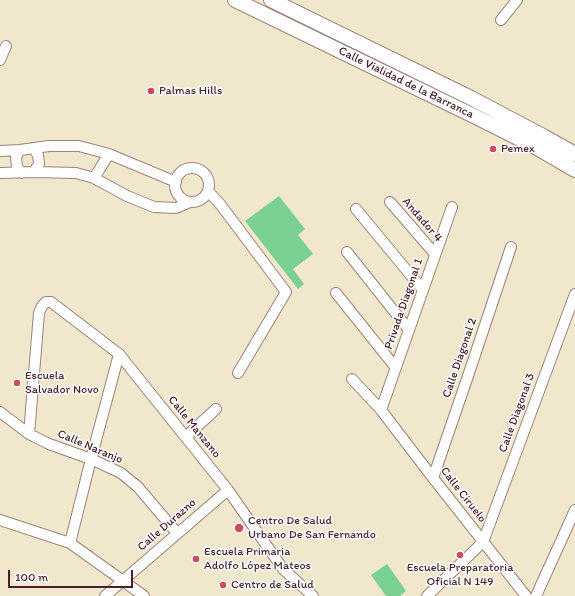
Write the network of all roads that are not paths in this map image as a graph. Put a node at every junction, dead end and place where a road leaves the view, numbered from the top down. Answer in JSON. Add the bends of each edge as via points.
{"nodes":[{"id":1,"x":235,"y":0,"type":"edge"},
{"id":2,"x":271,"y":0,"type":"edge"},
{"id":3,"x":517,"y":0,"type":"edge"},
{"id":4,"x":502,"y":20,"type":"dead end"},
{"id":5,"x":6,"y":46,"type":"dead end"},
{"id":6,"x":0,"y":60,"type":"edge"},
{"id":7,"x":34,"y":148,"type":"junction"},
{"id":8,"x":20,"y":150,"type":"junction"},
{"id":9,"x":0,"y":151,"type":"edge"},
{"id":10,"x":109,"y":154,"type":"junction"},
{"id":11,"x":575,"y":154,"type":"edge"},
{"id":12,"x":575,"y":170,"type":"edge"},
{"id":13,"x":34,"y":172,"type":"junction"},
{"id":14,"x":0,"y":173,"type":"edge"},
{"id":15,"x":22,"y":173,"type":"junction"},
{"id":16,"x":94,"y":178,"type":"junction"},
{"id":17,"x":176,"y":182,"type":"junction"},
{"id":18,"x":208,"y":191,"type":"junction"},
{"id":19,"x":190,"y":202,"type":"junction"},
{"id":20,"x":390,"y":202,"type":"dead end"},
{"id":21,"x":452,"y":207,"type":"dead end"},
{"id":22,"x":356,"y":209,"type":"dead end"},
{"id":23,"x":511,"y":247,"type":"dead end"},
{"id":24,"x":347,"y":252,"type":"dead end"},
{"id":25,"x":435,"y":254,"type":"junction"},
{"id":26,"x":423,"y":290,"type":"junction"},
{"id":27,"x":336,"y":293,"type":"dead end"},
{"id":28,"x":575,"y":294,"type":"edge"},
{"id":29,"x":409,"y":330,"type":"junction"},
{"id":30,"x":118,"y":354,"type":"junction"},
{"id":31,"x":396,"y":368,"type":"junction"},
{"id":32,"x":238,"y":373,"type":"dead end"},
{"id":33,"x":352,"y":379,"type":"dead end"},
{"id":34,"x":216,"y":408,"type":"dead end"},
{"id":35,"x":381,"y":410,"type":"junction"},
{"id":36,"x":0,"y":412,"type":"edge"},
{"id":37,"x":29,"y":434,"type":"junction"},
{"id":38,"x":186,"y":438,"type":"junction"},
{"id":39,"x":91,"y":458,"type":"junction"},
{"id":40,"x":433,"y":478,"type":"junction"},
{"id":41,"x":228,"y":490,"type":"junction"},
{"id":42,"x":575,"y":510,"type":"edge"},
{"id":43,"x":0,"y":520,"type":"edge"},
{"id":44,"x":177,"y":533,"type":"junction"},
{"id":45,"x":483,"y":542,"type":"junction"},
{"id":46,"x":70,"y":543,"type":"junction"},
{"id":47,"x":123,"y":581,"type":"junction"},
{"id":48,"x":523,"y":595,"type":"edge"},
{"id":49,"x":105,"y":596,"type":"edge"},
{"id":50,"x":144,"y":596,"type":"edge"},
{"id":51,"x":312,"y":596,"type":"edge"},
{"id":52,"x":427,"y":596,"type":"edge"},
{"id":53,"x":536,"y":596,"type":"edge"}],
"edges":[{"from":1,"to":12,"type":"main road","name":"Calle Vialidad de la Barranca","via":[[476,117]]},
{"from":2,"to":11,"type":"main road","name":"Calle Vialidad de la Barranca","via":[[471,98]]},
{"from":3,"to":4,"type":"street"},
{"from":5,"to":6,"type":"street"},
{"from":7,"to":8,"type":"street"},
{"from":7,"to":10,"type":"street","via":[[79,146]]},
{"from":7,"to":13,"type":"street","via":[[39,164]]},
{"from":8,"to":9,"type":"street"},
{"from":8,"to":15,"type":"street","via":[[16,157],[17,167]]},
{"from":10,"to":16,"type":"street"},
{"from":10,"to":17,"type":"street"},
{"from":13,"to":15,"type":"street"},
{"from":13,"to":16,"type":"street","via":[[76,173]]},
{"from":14,"to":15,"type":"street"},
{"from":16,"to":19,"type":"street","via":[[154,207],[176,208]]},
{"from":17,"to":18,"type":"street","via":[[181,172],[197,168],[209,180]]},
{"from":17,"to":19,"type":"street","via":[[180,197]]},
{"from":18,"to":19,"type":"street","via":[[201,199]]},
{"from":18,"to":32,"type":"street","via":[[286,292]]},
{"from":20,"to":25,"type":"street","name":"Andador 4"},
{"from":21,"to":25,"type":"street","name":"Privada Diagonal 1"},
{"from":22,"to":26,"type":"street"},
{"from":23,"to":40,"type":"street","name":"Calle Diagonal 2"},
{"from":24,"to":29,"type":"street"},
{"from":25,"to":26,"type":"street","name":"Privada Diagonal 1"},
{"from":26,"to":29,"type":"street","name":"Privada Diagonal 1"},
{"from":27,"to":31,"type":"street"},
{"from":28,"to":45,"type":"street","name":"Calle Diagonal 3"},
{"from":29,"to":31,"type":"street","name":"Privada Diagonal 1"},
{"from":30,"to":37,"type":"street","name":"Calle Manzano","via":[[51,302],[46,302],[39,313]]},
{"from":30,"to":38,"type":"street","name":"Calle Manzano"},
{"from":30,"to":39,"type":"street"},
{"from":31,"to":35,"type":"street","name":"Privada Diagonal 1"},
{"from":33,"to":35,"type":"street","name":"Calle Ciruelo"},
{"from":34,"to":38,"type":"street"},
{"from":35,"to":40,"type":"street","name":"Calle Ciruelo"},
{"from":36,"to":37,"type":"street","name":"Calle Naranjo"},
{"from":37,"to":39,"type":"street","name":"Calle Naranjo","via":[[49,444]]},
{"from":38,"to":41,"type":"street","name":"Calle Manzano"},
{"from":39,"to":44,"type":"street","name":"Calle Naranjo","via":[[120,473],[138,487]]},
{"from":39,"to":46,"type":"street"},
{"from":40,"to":45,"type":"street","name":"Calle Ciruelo"},
{"from":41,"to":44,"type":"street","name":"Calle Durazno"},
{"from":41,"to":51,"type":"street","name":"Calle Manzano","via":[[283,569]]},
{"from":42,"to":53,"type":"street"},
{"from":43,"to":46,"type":"street"},
{"from":44,"to":47,"type":"street","name":"Calle Durazno"},
{"from":45,"to":48,"type":"street","name":"Calle Ciruelo"},
{"from":45,"to":52,"type":"street"},
{"from":46,"to":47,"type":"street"},
{"from":47,"to":49,"type":"street","name":"Calle Durazno"},
{"from":47,"to":50,"type":"street"}]}
